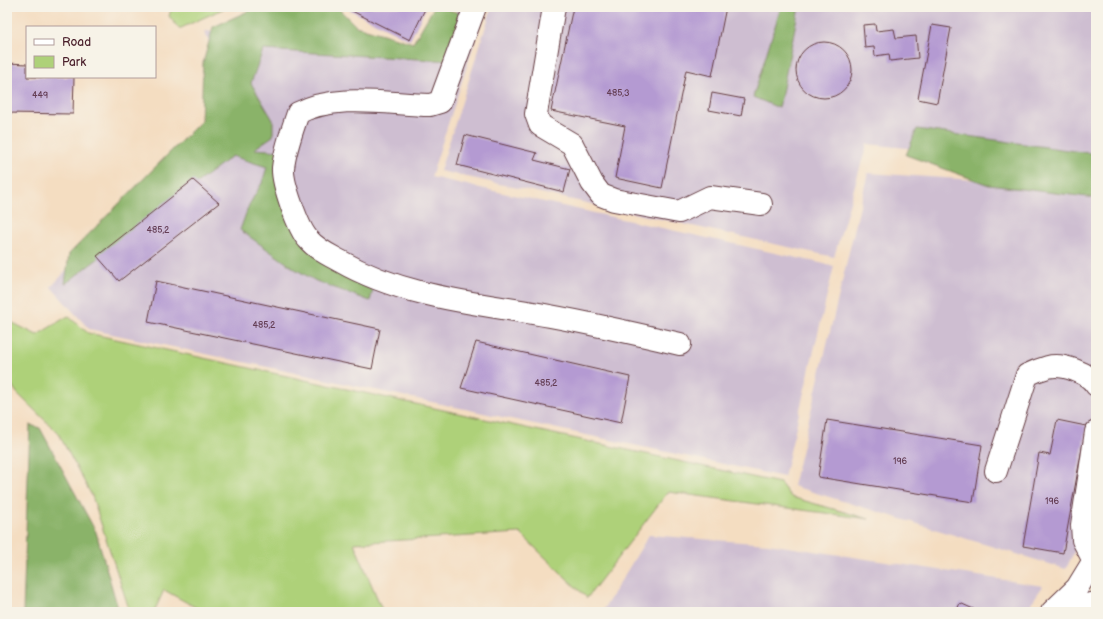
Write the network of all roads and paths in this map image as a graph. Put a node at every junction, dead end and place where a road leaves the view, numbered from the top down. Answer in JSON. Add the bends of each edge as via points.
{"nodes":[{"id":1,"x":475,"y":7,"type":"edge"},
{"id":2,"x":554,"y":7,"type":"edge"},
{"id":3,"x":761,"y":204,"type":"dead end"},
{"id":4,"x":680,"y":344,"type":"dead end"},
{"id":5,"x":1096,"y":386,"type":"edge"},
{"id":6,"x":1096,"y":432,"type":"edge"},
{"id":7,"x":996,"y":471,"type":"dead end"},
{"id":8,"x":1095,"y":559,"type":"edge"},
{"id":9,"x":1096,"y":603,"type":"edge"},
{"id":10,"x":1053,"y":612,"type":"edge"}],
"edges":[{"from":1,"to":4,"type":"street","via":[[440,102],[430,105],[345,101],[320,104],[298,113],[285,151],[283,170],[296,221],[308,239],[325,253],[374,279],[413,292],[551,316]]},
{"from":2,"to":3,"type":"street","via":[[536,114],[540,125],[572,144],[601,195],[614,200],[679,212],[710,197]]},
{"from":5,"to":7,"type":"street","via":[[1092,378],[1070,368],[1049,366],[1027,375]]},
{"from":6,"to":8,"type":"street","via":[[1082,524],[1083,540]]},
{"from":8,"to":10,"type":"street","via":[[1077,588]]},
{"from":9,"to":10,"type":"street"}]}
